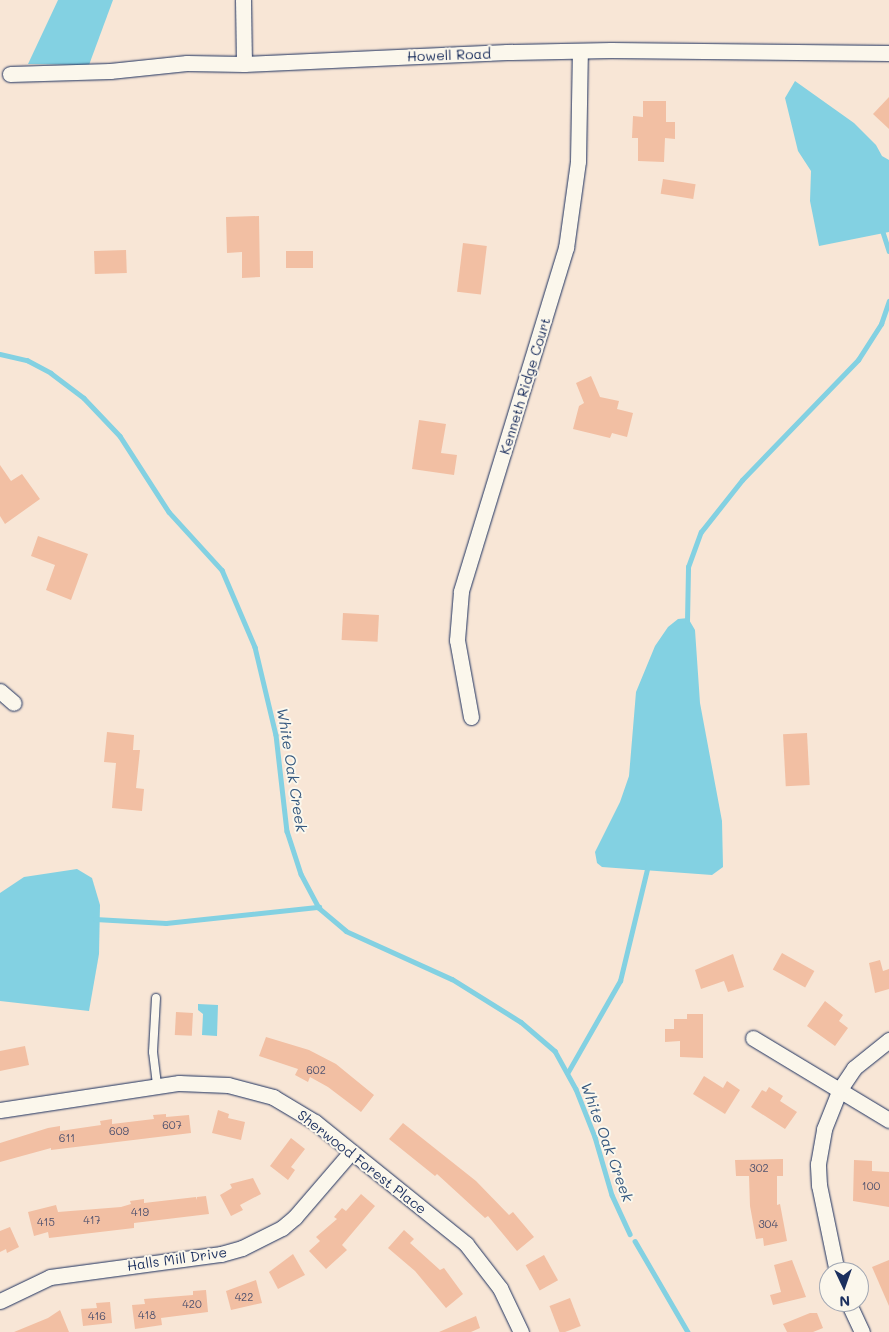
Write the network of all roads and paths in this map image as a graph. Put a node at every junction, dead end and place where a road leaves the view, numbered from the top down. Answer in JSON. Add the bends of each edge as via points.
{"nodes":[{"id":1,"x":243,"y":0,"type":"edge"},
{"id":2,"x":580,"y":51,"type":"junction"},
{"id":3,"x":889,"y":53,"type":"edge"},
{"id":4,"x":244,"y":64,"type":"junction"},
{"id":5,"x":10,"y":74,"type":"dead end"},
{"id":6,"x":0,"y":691,"type":"edge"},
{"id":7,"x":14,"y":703,"type":"dead end"},
{"id":8,"x":470,"y":717,"type":"dead end"},
{"id":9,"x":156,"y":998,"type":"dead end"},
{"id":10,"x":753,"y":1038,"type":"dead end"},
{"id":11,"x":889,"y":1040,"type":"edge"},
{"id":12,"x":156,"y":1085,"type":"junction"},
{"id":13,"x":840,"y":1089,"type":"junction"},
{"id":14,"x":0,"y":1110,"type":"edge"},
{"id":15,"x":889,"y":1120,"type":"edge"},
{"id":16,"x":351,"y":1152,"type":"junction"},
{"id":17,"x":835,"y":1262,"type":"edge"},
{"id":18,"x":0,"y":1301,"type":"edge"},
{"id":19,"x":853,"y":1312,"type":"edge"},
{"id":20,"x":522,"y":1332,"type":"edge"},
{"id":21,"x":862,"y":1332,"type":"edge"}],
"edges":[{"from":1,"to":4,"type":"street"},
{"from":2,"to":3,"type":"street","name":"Howell Road"},
{"from":2,"to":4,"type":"street","name":"Howell Road"},
{"from":2,"to":8,"type":"street","name":"Kenneth Ridge Court","via":[[578,162],[566,248],[462,591],[457,640]]},
{"from":4,"to":5,"type":"street","name":"Howell Road","via":[[187,63],[110,71]]},
{"from":6,"to":7,"type":"street"},
{"from":9,"to":12,"type":"lane","via":[[153,1052]]},
{"from":10,"to":13,"type":"street"},
{"from":11,"to":13,"type":"street","via":[[860,1062]]},
{"from":12,"to":14,"type":"street","name":"Sherwood Forest Place"},
{"from":12,"to":16,"type":"street","name":"Sherwood Forest Place","via":[[219,1084],[273,1098],[315,1122]]},
{"from":13,"to":15,"type":"street"},
{"from":13,"to":17,"type":"street","via":[[824,1128],[818,1164],[822,1204]]},
{"from":16,"to":18,"type":"street","name":"Halls Mill Drive","via":[[295,1217],[282,1228],[242,1248],[221,1254],[50,1277]]},
{"from":16,"to":20,"type":"street","name":"Sherwood Forest Place","via":[[466,1244],[500,1288]]},
{"from":19,"to":21,"type":"street"}]}
